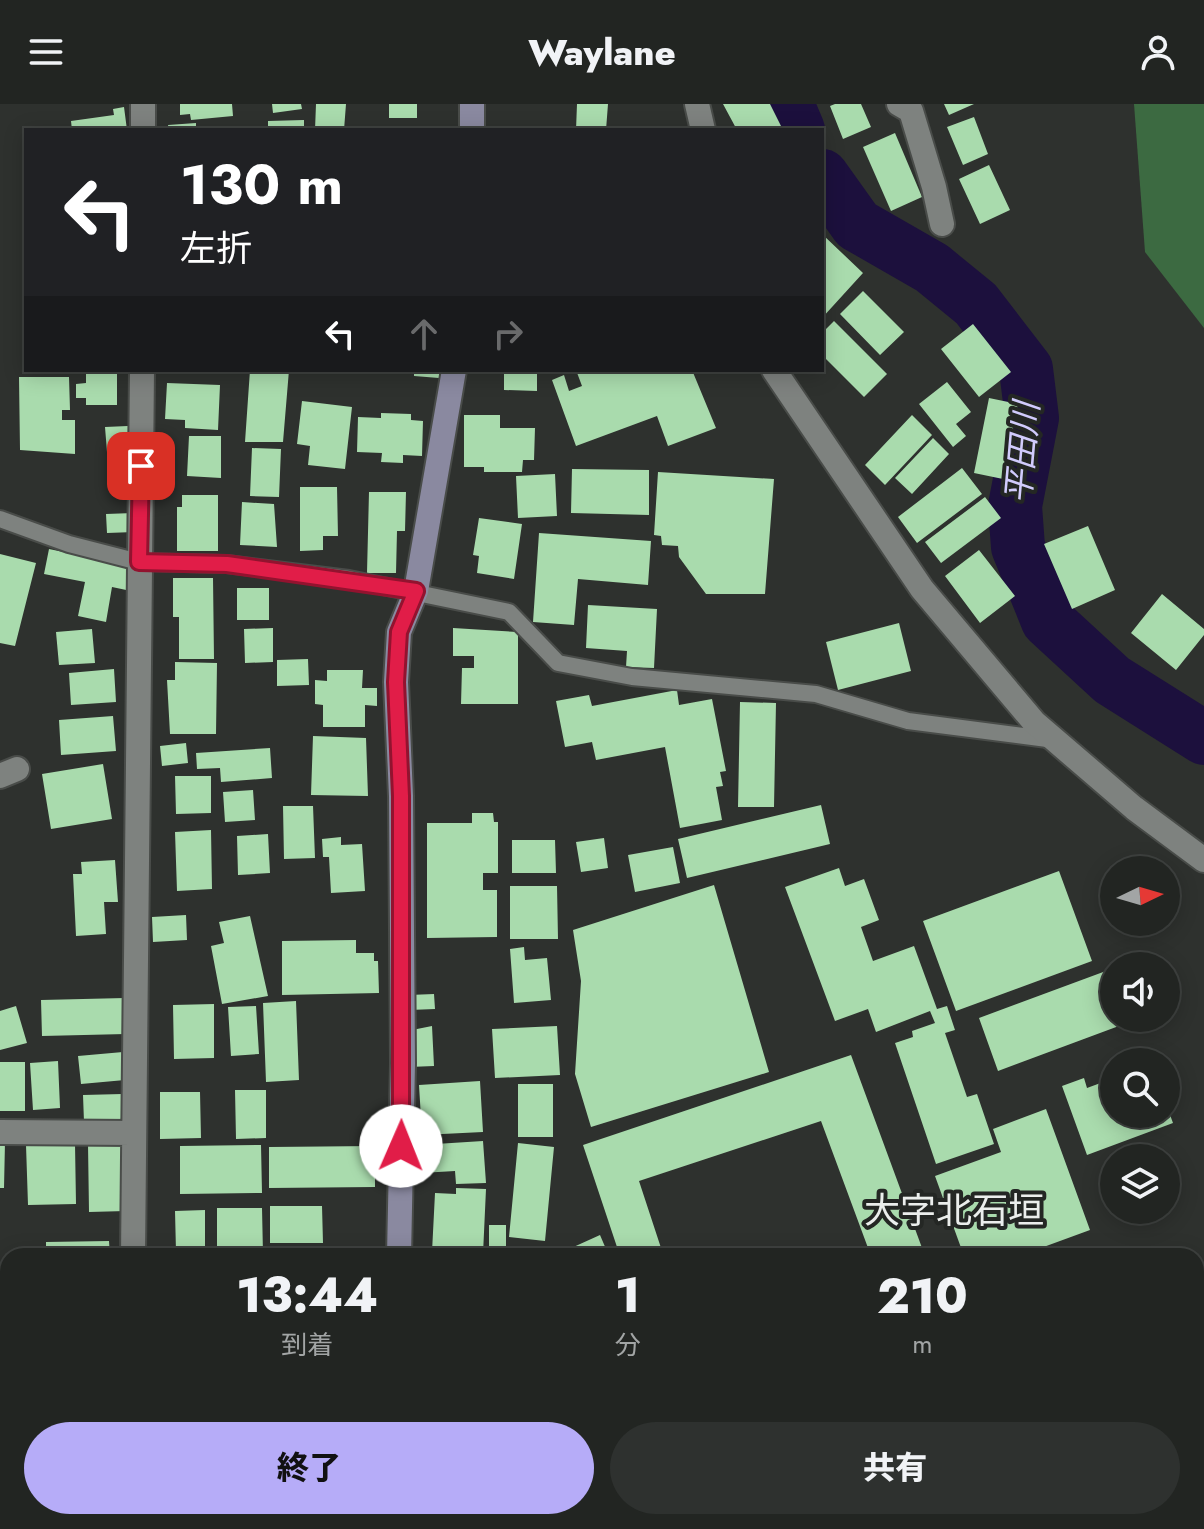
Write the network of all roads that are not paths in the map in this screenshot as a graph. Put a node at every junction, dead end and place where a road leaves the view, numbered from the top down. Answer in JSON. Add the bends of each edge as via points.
{"nodes":[{"id":1,"x":143,"y":104,"type":"edge"},
{"id":2,"x":472,"y":104,"type":"edge"},
{"id":3,"x":697,"y":104,"type":"edge"},
{"id":4,"x":899,"y":104,"type":"edge"},
{"id":5,"x":143,"y":128,"type":"edge"},
{"id":6,"x":472,"y":128,"type":"edge"},
{"id":7,"x":703,"y":128,"type":"edge"},
{"id":8,"x":942,"y":224,"type":"dead end"},
{"id":9,"x":142,"y":372,"type":"edge"},
{"id":10,"x":454,"y":372,"type":"edge"},
{"id":11,"x":775,"y":372,"type":"edge"},
{"id":12,"x":0,"y":519,"type":"edge"},
{"id":13,"x":139,"y":562,"type":"junction"},
{"id":14,"x":416,"y":591,"type":"junction"},
{"id":15,"x":1056,"y":740,"type":"junction"},
{"id":16,"x":1204,"y":860,"type":"edge"},
{"id":17,"x":0,"y":1132,"type":"edge"},
{"id":18,"x":132,"y":1133,"type":"junction"},
{"id":19,"x":133,"y":1248,"type":"edge"},
{"id":20,"x":399,"y":1248,"type":"edge"}],
"edges":[{"from":1,"to":5,"type":"street"},
{"from":2,"to":6,"type":"street"},
{"from":3,"to":7,"type":"street"},
{"from":4,"to":8,"type":"street","via":[[911,111]]},
{"from":9,"to":13,"type":"street"},
{"from":10,"to":14,"type":"street"},
{"from":11,"to":15,"type":"street","via":[[922,589],[1034,722]]},
{"from":12,"to":13,"type":"lane"},
{"from":13,"to":14,"type":"lane","via":[[227,564]]},
{"from":13,"to":18,"type":"street"},
{"from":14,"to":15,"type":"lane","via":[[509,612],[558,663],[632,677],[816,694],[908,721]]},
{"from":14,"to":20,"type":"street","via":[[399,632],[396,682],[403,1048]]},
{"from":15,"to":16,"type":"street"},
{"from":17,"to":18,"type":"street"},
{"from":18,"to":19,"type":"street"}]}
